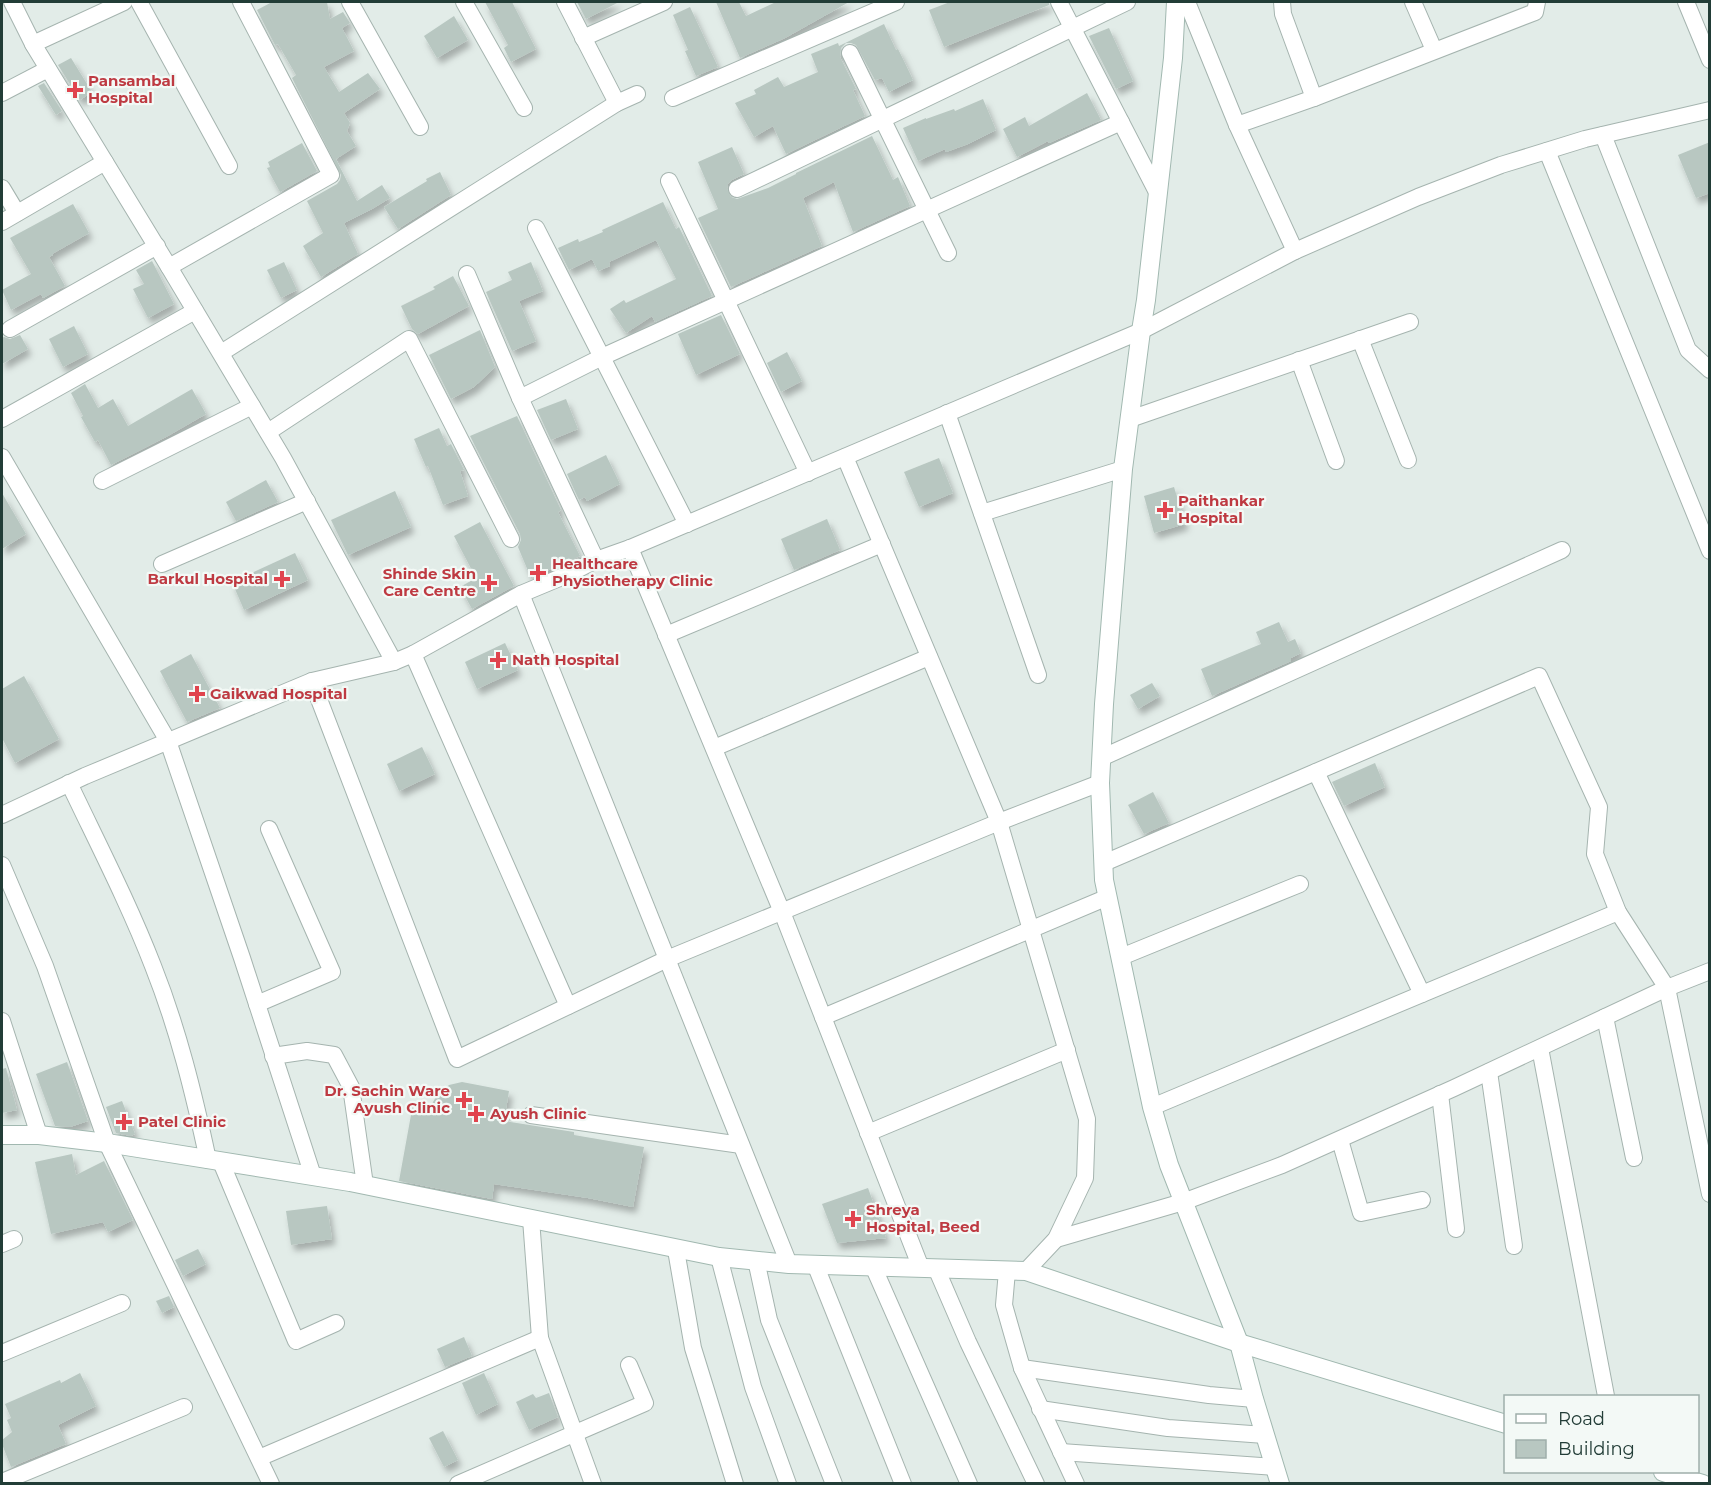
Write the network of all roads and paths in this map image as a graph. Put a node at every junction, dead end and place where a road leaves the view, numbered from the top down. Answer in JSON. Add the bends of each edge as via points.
{"nodes":[{"id":1,"x":12,"y":2,"type":"edge"},
{"id":2,"x":124,"y":2,"type":"edge"},
{"id":3,"x":139,"y":2,"type":"edge"},
{"id":4,"x":241,"y":2,"type":"edge"},
{"id":5,"x":350,"y":2,"type":"edge"},
{"id":6,"x":464,"y":2,"type":"edge"},
{"id":7,"x":565,"y":2,"type":"edge"},
{"id":8,"x":664,"y":2,"type":"edge"},
{"id":9,"x":896,"y":2,"type":"edge"},
{"id":10,"x":1059,"y":2,"type":"edge"},
{"id":11,"x":1127,"y":2,"type":"edge"},
{"id":12,"x":1176,"y":2,"type":"edge"},
{"id":13,"x":1187,"y":2,"type":"edge"},
{"id":14,"x":1282,"y":2,"type":"edge"},
{"id":15,"x":1413,"y":2,"type":"edge"},
{"id":16,"x":1537,"y":2,"type":"edge"},
{"id":17,"x":1686,"y":2,"type":"edge"},
{"id":18,"x":1072,"y":28,"type":"junction"},
{"id":19,"x":583,"y":38,"type":"junction"},
{"id":20,"x":33,"y":44,"type":"junction"},
{"id":21,"x":1434,"y":50,"type":"junction"},
{"id":22,"x":850,"y":53,"type":"dead end"},
{"id":23,"x":1710,"y":60,"type":"edge"},
{"id":24,"x":48,"y":69,"type":"junction"},
{"id":25,"x":2,"y":93,"type":"edge"},
{"id":26,"x":637,"y":94,"type":"dead end"},
{"id":27,"x":673,"y":98,"type":"dead end"},
{"id":28,"x":1314,"y":98,"type":"junction"},
{"id":29,"x":617,"y":103,"type":"junction"},
{"id":30,"x":524,"y":108,"type":"dead end"},
{"id":31,"x":1710,"y":110,"type":"edge"},
{"id":32,"x":882,"y":119,"type":"junction"},
{"id":33,"x":1121,"y":122,"type":"junction"},
{"id":34,"x":1237,"y":125,"type":"junction"},
{"id":35,"x":420,"y":126,"type":"dead end"},
{"id":36,"x":1603,"y":135,"type":"junction"},
{"id":37,"x":1547,"y":151,"type":"junction"},
{"id":38,"x":105,"y":162,"type":"junction"},
{"id":39,"x":229,"y":166,"type":"dead end"},
{"id":40,"x":669,"y":181,"type":"dead end"},
{"id":41,"x":2,"y":188,"type":"edge"},
{"id":42,"x":737,"y":189,"type":"dead end"},
{"id":43,"x":1157,"y":192,"type":"junction"},
{"id":44,"x":927,"y":210,"type":"junction"},
{"id":45,"x":17,"y":213,"type":"junction"},
{"id":46,"x":2,"y":222,"type":"edge"},
{"id":47,"x":536,"y":228,"type":"dead end"},
{"id":48,"x":157,"y":246,"type":"junction"},
{"id":49,"x":1295,"y":251,"type":"junction"},
{"id":50,"x":948,"y":253,"type":"dead end"},
{"id":51,"x":169,"y":267,"type":"junction"},
{"id":52,"x":467,"y":274,"type":"dead end"},
{"id":53,"x":726,"y":301,"type":"junction"},
{"id":54,"x":195,"y":311,"type":"junction"},
{"id":55,"x":1410,"y":322,"type":"dead end"},
{"id":56,"x":10,"y":329,"type":"dead end"},
{"id":57,"x":1141,"y":331,"type":"junction"},
{"id":58,"x":1360,"y":339,"type":"junction"},
{"id":59,"x":221,"y":353,"type":"junction"},
{"id":60,"x":602,"y":357,"type":"junction"},
{"id":61,"x":1299,"y":360,"type":"junction"},
{"id":62,"x":1710,"y":370,"type":"edge"},
{"id":63,"x":520,"y":398,"type":"junction"},
{"id":64,"x":252,"y":406,"type":"junction"},
{"id":65,"x":947,"y":413,"type":"junction"},
{"id":66,"x":2,"y":419,"type":"edge"},
{"id":67,"x":1130,"y":419,"type":"junction"},
{"id":68,"x":267,"y":432,"type":"junction"},
{"id":69,"x":845,"y":456,"type":"junction"},
{"id":70,"x":2,"y":457,"type":"edge"},
{"id":71,"x":1408,"y":460,"type":"dead end"},
{"id":72,"x":1336,"y":461,"type":"dead end"},
{"id":73,"x":1123,"y":469,"type":"junction"},
{"id":74,"x":808,"y":472,"type":"junction"},
{"id":75,"x":102,"y":481,"type":"dead end"},
{"id":76,"x":307,"y":501,"type":"junction"},
{"id":77,"x":982,"y":513,"type":"junction"},
{"id":78,"x":687,"y":524,"type":"junction"},
{"id":79,"x":511,"y":539,"type":"dead end"},
{"id":80,"x":882,"y":544,"type":"junction"},
{"id":81,"x":630,"y":548,"type":"junction"},
{"id":82,"x":1562,"y":550,"type":"dead end"},
{"id":83,"x":1710,"y":551,"type":"edge"},
{"id":84,"x":596,"y":560,"type":"junction"},
{"id":85,"x":162,"y":564,"type":"dead end"},
{"id":86,"x":521,"y":594,"type":"junction"},
{"id":87,"x":666,"y":635,"type":"junction"},
{"id":88,"x":413,"y":654,"type":"junction"},
{"id":89,"x":929,"y":657,"type":"junction"},
{"id":90,"x":394,"y":662,"type":"junction"},
{"id":91,"x":1038,"y":675,"type":"dead end"},
{"id":92,"x":312,"y":681,"type":"junction"},
{"id":93,"x":168,"y":741,"type":"junction"},
{"id":94,"x":714,"y":748,"type":"junction"},
{"id":95,"x":1101,"y":758,"type":"junction"},
{"id":96,"x":1316,"y":772,"type":"junction"},
{"id":97,"x":69,"y":783,"type":"junction"},
{"id":98,"x":1100,"y":783,"type":"junction"},
{"id":99,"x":2,"y":816,"type":"edge"},
{"id":100,"x":999,"y":822,"type":"junction"},
{"id":101,"x":269,"y":829,"type":"dead end"},
{"id":102,"x":1104,"y":863,"type":"junction"},
{"id":103,"x":2,"y":865,"type":"edge"},
{"id":104,"x":1300,"y":884,"type":"dead end"},
{"id":105,"x":1108,"y":897,"type":"junction"},
{"id":106,"x":782,"y":912,"type":"junction"},
{"id":107,"x":1618,"y":912,"type":"junction"},
{"id":108,"x":1031,"y":930,"type":"junction"},
{"id":109,"x":1121,"y":957,"type":"junction"},
{"id":110,"x":667,"y":959,"type":"junction"},
{"id":111,"x":1710,"y":971,"type":"edge"},
{"id":112,"x":1667,"y":988,"type":"junction"},
{"id":113,"x":1422,"y":994,"type":"junction"},
{"id":114,"x":257,"y":1004,"type":"junction"},
{"id":115,"x":568,"y":1006,"type":"junction"},
{"id":116,"x":823,"y":1017,"type":"junction"},
{"id":117,"x":1605,"y":1017,"type":"junction"},
{"id":118,"x":2,"y":1021,"type":"edge"},
{"id":119,"x":1540,"y":1048,"type":"junction"},
{"id":120,"x":1067,"y":1050,"type":"junction"},
{"id":121,"x":273,"y":1056,"type":"junction"},
{"id":122,"x":1489,"y":1072,"type":"junction"},
{"id":123,"x":1440,"y":1094,"type":"junction"},
{"id":124,"x":1152,"y":1107,"type":"junction"},
{"id":125,"x":531,"y":1115,"type":"dead end"},
{"id":126,"x":868,"y":1133,"type":"junction"},
{"id":127,"x":39,"y":1135,"type":"junction"},
{"id":128,"x":2,"y":1136,"type":"edge"},
{"id":129,"x":1340,"y":1140,"type":"junction"},
{"id":130,"x":107,"y":1143,"type":"junction"},
{"id":131,"x":741,"y":1145,"type":"junction"},
{"id":132,"x":1634,"y":1158,"type":"dead end"},
{"id":133,"x":215,"y":1161,"type":"junction"},
{"id":134,"x":313,"y":1176,"type":"junction"},
{"id":135,"x":365,"y":1185,"type":"junction"},
{"id":136,"x":1710,"y":1194,"type":"edge"},
{"id":137,"x":1422,"y":1200,"type":"dead end"},
{"id":138,"x":1183,"y":1202,"type":"junction"},
{"id":139,"x":531,"y":1219,"type":"junction"},
{"id":140,"x":1456,"y":1229,"type":"dead end"},
{"id":141,"x":1056,"y":1239,"type":"junction"},
{"id":142,"x":1514,"y":1246,"type":"dead end"},
{"id":143,"x":676,"y":1250,"type":"junction"},
{"id":144,"x":719,"y":1257,"type":"junction"},
{"id":145,"x":756,"y":1260,"type":"junction"},
{"id":146,"x":789,"y":1264,"type":"junction"},
{"id":147,"x":815,"y":1264,"type":"junction"},
{"id":148,"x":873,"y":1266,"type":"junction"},
{"id":149,"x":929,"y":1268,"type":"junction"},
{"id":150,"x":1007,"y":1271,"type":"junction"},
{"id":151,"x":1026,"y":1271,"type":"junction"},
{"id":152,"x":122,"y":1303,"type":"dead end"},
{"id":153,"x":336,"y":1323,"type":"dead end"},
{"id":154,"x":540,"y":1338,"type":"junction"},
{"id":155,"x":1239,"y":1343,"type":"junction"},
{"id":156,"x":2,"y":1353,"type":"edge"},
{"id":157,"x":629,"y":1365,"type":"dead end"},
{"id":158,"x":1022,"y":1368,"type":"junction"},
{"id":159,"x":1606,"y":1395,"type":"edge"},
{"id":160,"x":1254,"y":1399,"type":"junction"},
{"id":161,"x":184,"y":1407,"type":"dead end"},
{"id":162,"x":1040,"y":1409,"type":"junction"},
{"id":163,"x":1504,"y":1423,"type":"edge"},
{"id":164,"x":574,"y":1434,"type":"junction"},
{"id":165,"x":1265,"y":1435,"type":"junction"},
{"id":166,"x":1061,"y":1452,"type":"junction"},
{"id":167,"x":259,"y":1458,"type":"junction"},
{"id":168,"x":1667,"y":1473,"type":"edge"},
{"id":169,"x":1278,"y":1475,"type":"edge"},
{"id":170,"x":2,"y":1482,"type":"edge"},
{"id":171,"x":1076,"y":1483,"type":"edge"},
{"id":172,"x":271,"y":1484,"type":"edge"},
{"id":173,"x":458,"y":1484,"type":"edge"},
{"id":174,"x":593,"y":1484,"type":"edge"},
{"id":175,"x":735,"y":1484,"type":"edge"},
{"id":176,"x":788,"y":1484,"type":"edge"},
{"id":177,"x":834,"y":1484,"type":"edge"},
{"id":178,"x":903,"y":1484,"type":"edge"},
{"id":179,"x":969,"y":1484,"type":"edge"},
{"id":180,"x":1036,"y":1484,"type":"edge"},
{"id":181,"x":1085,"y":1484,"type":"edge"},
{"id":182,"x":1703,"y":1484,"type":"edge"}],
"edges":[{"from":1,"to":20,"type":"street"},
{"from":2,"to":20,"type":"street"},
{"from":3,"to":39,"type":"street"},
{"from":4,"to":51,"type":"street","via":[[331,175]]},
{"from":5,"to":35,"type":"street"},
{"from":6,"to":30,"type":"street"},
{"from":7,"to":19,"type":"street"},
{"from":8,"to":19,"type":"street"},
{"from":9,"to":27,"type":"street"},
{"from":10,"to":18,"type":"street"},
{"from":11,"to":18,"type":"street"},
{"from":12,"to":43,"type":"main road"},
{"from":13,"to":34,"type":"street"},
{"from":14,"to":28,"type":"street"},
{"from":15,"to":21,"type":"street"},
{"from":16,"to":21,"type":"street","via":[[1534,12]]},
{"from":17,"to":23,"type":"street"},
{"from":18,"to":32,"type":"street"},
{"from":18,"to":33,"type":"street"},
{"from":19,"to":29,"type":"street"},
{"from":20,"to":24,"type":"street"},
{"from":21,"to":28,"type":"street"},
{"from":22,"to":32,"type":"street"},
{"from":24,"to":25,"type":"street"},
{"from":24,"to":38,"type":"street"},
{"from":26,"to":29,"type":"street"},
{"from":28,"to":34,"type":"street"},
{"from":29,"to":59,"type":"street"},
{"from":31,"to":36,"type":"street"},
{"from":32,"to":42,"type":"street"},
{"from":32,"to":44,"type":"street"},
{"from":33,"to":43,"type":"street"},
{"from":33,"to":44,"type":"street"},
{"from":34,"to":49,"type":"street"},
{"from":36,"to":37,"type":"street"},
{"from":36,"to":62,"type":"street","via":[[1688,350]]},
{"from":37,"to":49,"type":"street","via":[[1418,196]]},
{"from":37,"to":83,"type":"street"},
{"from":38,"to":45,"type":"street"},
{"from":38,"to":48,"type":"street"},
{"from":40,"to":53,"type":"street"},
{"from":41,"to":45,"type":"street"},
{"from":43,"to":57,"type":"main road"},
{"from":44,"to":50,"type":"street"},
{"from":44,"to":53,"type":"street"},
{"from":45,"to":46,"type":"street"},
{"from":47,"to":60,"type":"street"},
{"from":48,"to":51,"type":"street"},
{"from":48,"to":56,"type":"street"},
{"from":49,"to":57,"type":"street"},
{"from":51,"to":54,"type":"street"},
{"from":52,"to":63,"type":"street"},
{"from":53,"to":60,"type":"street"},
{"from":53,"to":74,"type":"street"},
{"from":54,"to":59,"type":"street"},
{"from":54,"to":66,"type":"street"},
{"from":55,"to":58,"type":"street"},
{"from":57,"to":65,"type":"street"},
{"from":57,"to":67,"type":"main road"},
{"from":58,"to":61,"type":"street"},
{"from":58,"to":71,"type":"street"},
{"from":59,"to":64,"type":"street"},
{"from":60,"to":63,"type":"street"},
{"from":60,"to":78,"type":"street"},
{"from":61,"to":67,"type":"street"},
{"from":61,"to":72,"type":"street"},
{"from":63,"to":84,"type":"street"},
{"from":64,"to":68,"type":"street"},
{"from":64,"to":75,"type":"street"},
{"from":65,"to":69,"type":"street"},
{"from":65,"to":77,"type":"street"},
{"from":67,"to":73,"type":"main road"},
{"from":68,"to":76,"type":"street"},
{"from":68,"to":79,"type":"street","via":[[409,339]]},
{"from":69,"to":74,"type":"street"},
{"from":69,"to":80,"type":"street"},
{"from":70,"to":93,"type":"street"},
{"from":73,"to":77,"type":"street"},
{"from":73,"to":95,"type":"main road"},
{"from":74,"to":78,"type":"street"},
{"from":76,"to":85,"type":"street"},
{"from":76,"to":90,"type":"street"},
{"from":77,"to":91,"type":"street"},
{"from":78,"to":81,"type":"street"},
{"from":80,"to":87,"type":"street"},
{"from":80,"to":89,"type":"street"},
{"from":81,"to":84,"type":"street"},
{"from":81,"to":87,"type":"street"},
{"from":82,"to":95,"type":"street"},
{"from":84,"to":86,"type":"street"},
{"from":86,"to":88,"type":"street"},
{"from":86,"to":110,"type":"street"},
{"from":87,"to":94,"type":"street"},
{"from":88,"to":90,"type":"street"},
{"from":88,"to":115,"type":"street"},
{"from":89,"to":94,"type":"street"},
{"from":89,"to":100,"type":"street"},
{"from":90,"to":92,"type":"street"},
{"from":92,"to":93,"type":"street"},
{"from":92,"to":115,"type":"street","via":[[457,1059]]},
{"from":93,"to":97,"type":"street"},
{"from":93,"to":114,"type":"street"},
{"from":94,"to":106,"type":"street"},
{"from":95,"to":98,"type":"main road"},
{"from":96,"to":102,"type":"street"},
{"from":96,"to":107,"type":"street","via":[[1539,676],[1599,807],[1594,854]]},
{"from":96,"to":113,"type":"street"},
{"from":97,"to":99,"type":"street"},
{"from":97,"to":133,"type":"street","via":[[154,967]]},
{"from":98,"to":100,"type":"street"},
{"from":98,"to":102,"type":"main road"},
{"from":100,"to":106,"type":"street"},
{"from":100,"to":108,"type":"street"},
{"from":101,"to":114,"type":"street","via":[[333,972]]},
{"from":102,"to":105,"type":"main road"},
{"from":103,"to":130,"type":"street","via":[[45,966]]},
{"from":104,"to":109,"type":"street"},
{"from":105,"to":108,"type":"street"},
{"from":105,"to":109,"type":"main road"},
{"from":106,"to":110,"type":"street"},
{"from":106,"to":116,"type":"street"},
{"from":107,"to":112,"type":"street"},
{"from":107,"to":113,"type":"street"},
{"from":108,"to":116,"type":"street"},
{"from":108,"to":120,"type":"street"},
{"from":109,"to":124,"type":"main road"},
{"from":110,"to":115,"type":"street"},
{"from":110,"to":131,"type":"street"},
{"from":111,"to":112,"type":"street"},
{"from":112,"to":117,"type":"street"},
{"from":112,"to":136,"type":"street"},
{"from":113,"to":124,"type":"street"},
{"from":114,"to":121,"type":"street"},
{"from":116,"to":126,"type":"street"},
{"from":117,"to":119,"type":"street"},
{"from":117,"to":132,"type":"street"},
{"from":118,"to":127,"type":"street"},
{"from":119,"to":122,"type":"street"},
{"from":119,"to":159,"type":"street"},
{"from":120,"to":126,"type":"street"},
{"from":120,"to":141,"type":"street","via":[[1087,1119],[1085,1178]]},
{"from":121,"to":134,"type":"street"},
{"from":121,"to":135,"type":"street","via":[[307,1051],[334,1055],[351,1087]]},
{"from":122,"to":123,"type":"street"},
{"from":122,"to":142,"type":"street"},
{"from":123,"to":129,"type":"street"},
{"from":123,"to":140,"type":"street"},
{"from":124,"to":138,"type":"main road"},
{"from":125,"to":131,"type":"street"},
{"from":126,"to":149,"type":"street"},
{"from":127,"to":128,"type":"main road"},
{"from":127,"to":130,"type":"main road"},
{"from":129,"to":137,"type":"street","via":[[1361,1213]]},
{"from":129,"to":138,"type":"street"},
{"from":130,"to":133,"type":"main road"},
{"from":130,"to":167,"type":"street"},
{"from":131,"to":146,"type":"street"},
{"from":133,"to":134,"type":"main road"},
{"from":133,"to":153,"type":"street","via":[[296,1341]]},
{"from":134,"to":135,"type":"main road"},
{"from":135,"to":139,"type":"main road"},
{"from":138,"to":141,"type":"street"},
{"from":138,"to":155,"type":"main road"},
{"from":139,"to":143,"type":"main road"},
{"from":139,"to":154,"type":"street"},
{"from":141,"to":151,"type":"street"},
{"from":143,"to":144,"type":"main road"},
{"from":143,"to":175,"type":"street","via":[[693,1348]]},
{"from":144,"to":145,"type":"main road"},
{"from":144,"to":176,"type":"street","via":[[753,1387]]},
{"from":145,"to":146,"type":"main road"},
{"from":145,"to":177,"type":"street","via":[[769,1320]]},
{"from":146,"to":147,"type":"main road"},
{"from":147,"to":148,"type":"main road"},
{"from":147,"to":178,"type":"street"},
{"from":148,"to":149,"type":"main road"},
{"from":148,"to":179,"type":"street"},
{"from":149,"to":150,"type":"main road"},
{"from":149,"to":180,"type":"street"},
{"from":150,"to":151,"type":"main road"},
{"from":150,"to":158,"type":"street","via":[[1004,1305]]},
{"from":151,"to":155,"type":"main road"},
{"from":152,"to":156,"type":"street"},
{"from":154,"to":164,"type":"street"},
{"from":154,"to":167,"type":"street"},
{"from":155,"to":160,"type":"main road"},
{"from":155,"to":163,"type":"main road"},
{"from":157,"to":164,"type":"street","via":[[645,1403]]},
{"from":158,"to":160,"type":"street"},
{"from":158,"to":162,"type":"street"},
{"from":160,"to":165,"type":"main road"},
{"from":161,"to":170,"type":"street"},
{"from":162,"to":165,"type":"street","via":[[1168,1428]]},
{"from":162,"to":166,"type":"street"},
{"from":164,"to":173,"type":"street"},
{"from":164,"to":174,"type":"street"},
{"from":165,"to":169,"type":"main road"},
{"from":166,"to":169,"type":"street"},
{"from":166,"to":171,"type":"street"},
{"from":167,"to":172,"type":"street"},
{"from":168,"to":182,"type":"main road"},
{"from":171,"to":181,"type":"street"}]}
